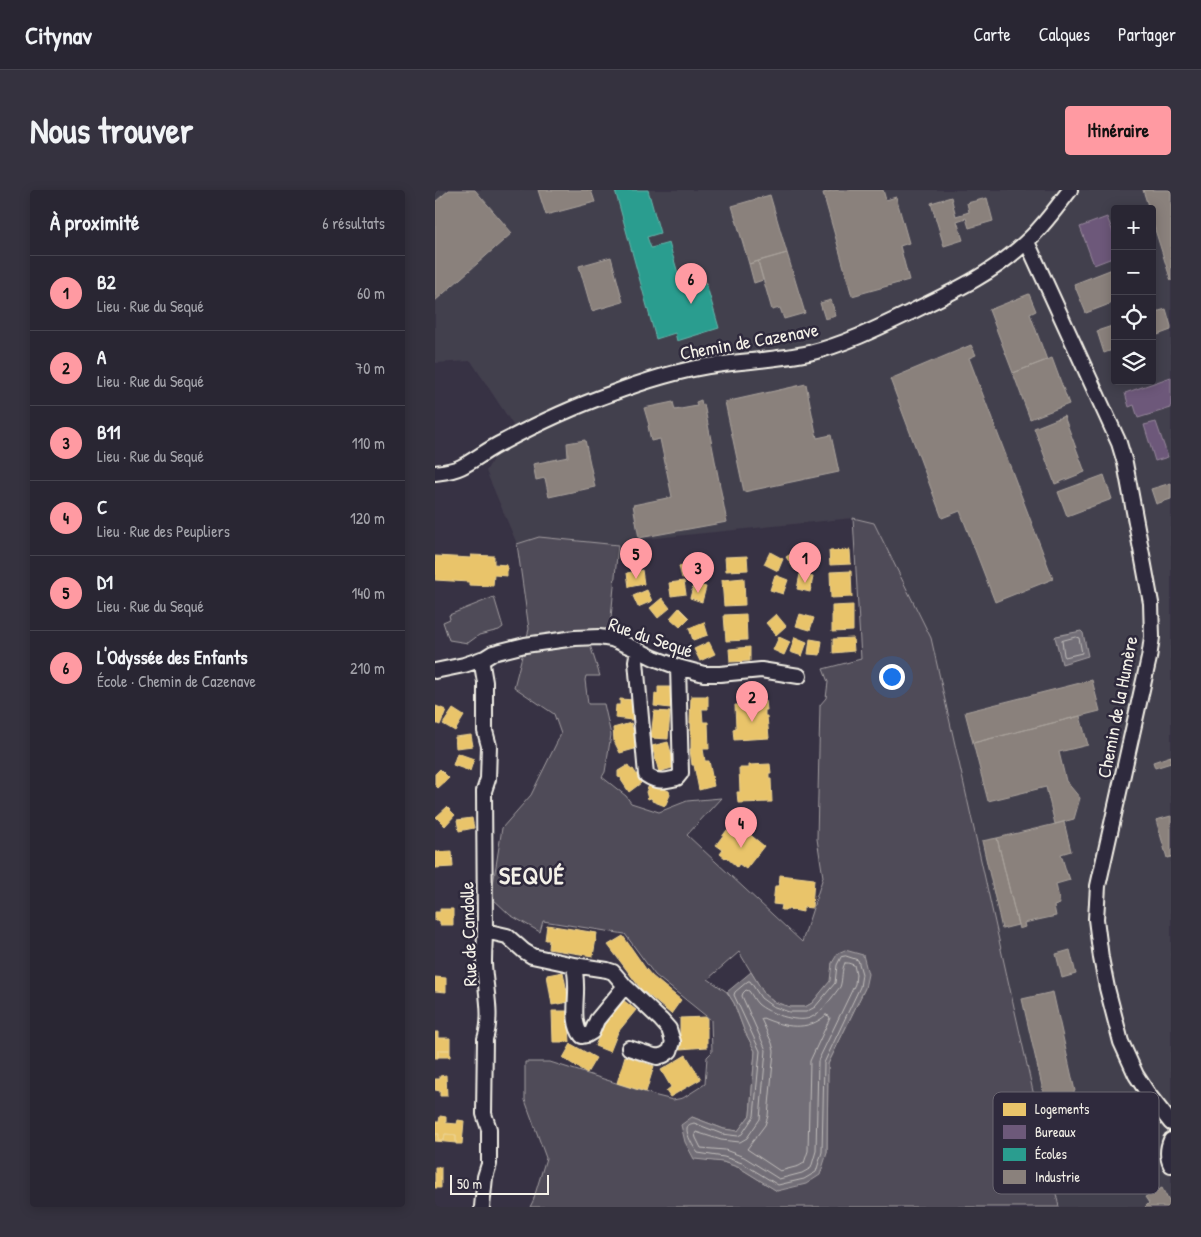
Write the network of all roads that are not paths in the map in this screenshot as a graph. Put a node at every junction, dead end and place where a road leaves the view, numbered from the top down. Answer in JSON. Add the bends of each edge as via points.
{"nodes":[{"id":1,"x":1070,"y":190,"type":"edge"},
{"id":2,"x":1027,"y":242,"type":"junction"},
{"id":3,"x":435,"y":473,"type":"edge"},
{"id":4,"x":638,"y":650,"type":"junction"},
{"id":5,"x":481,"y":659,"type":"junction"},
{"id":6,"x":678,"y":667,"type":"junction"},
{"id":7,"x":435,"y":671,"type":"edge"},
{"id":8,"x":799,"y":676,"type":"dead end"},
{"id":9,"x":485,"y":931,"type":"junction"},
{"id":10,"x":574,"y":965,"type":"junction"},
{"id":11,"x":625,"y":986,"type":"junction"},
{"id":12,"x":629,"y":1048,"type":"dead end"},
{"id":13,"x":1148,"y":1092,"type":"edge"},
{"id":14,"x":1159,"y":1107,"type":"edge"},
{"id":15,"x":1171,"y":1123,"type":"edge"},
{"id":16,"x":1171,"y":1140,"type":"edge"},
{"id":17,"x":1171,"y":1165,"type":"edge"},
{"id":18,"x":482,"y":1207,"type":"edge"}],
"edges":[{"from":1,"to":2,"type":"street","name":"Chemin de Cazenave"},
{"from":2,"to":3,"type":"street","name":"Chemin de Cazenave","via":[[974,281],[847,340],[810,352],[705,366],[641,383],[550,418],[459,468]]},
{"from":2,"to":13,"type":"street","name":"Chemin de la Humère","via":[[1119,443],[1129,479],[1151,603],[1149,658],[1098,886],[1096,918],[1107,988],[1121,1042]]},
{"from":4,"to":5,"type":"street","name":"Rue du Sequé","via":[[612,639],[575,638],[525,645]]},
{"from":4,"to":6,"type":"street","name":"Rue du Sequé"},
{"from":4,"to":6,"type":"street","via":[[635,661],[646,775],[653,780],[677,778],[681,773]]},
{"from":5,"to":7,"type":"street","name":"Rue du Sequé"},
{"from":5,"to":9,"type":"street","name":"Rue de Candolle","via":[[485,682],[485,731],[489,746],[488,779],[483,791]]},
{"from":6,"to":8,"type":"street","name":"Rue du Sequé","via":[[704,674],[761,670]]},
{"from":9,"to":10,"type":"street","via":[[507,936],[532,956]]},
{"from":9,"to":18,"type":"street","name":"Rue de Candolle","via":[[488,1030],[485,1039],[484,1114],[489,1129],[489,1164]]},
{"from":10,"to":11,"type":"street","via":[[613,972]]},
{"from":10,"to":11,"type":"street","via":[[577,984],[575,1017],[582,1036],[592,1032],[597,1020]]},
{"from":11,"to":12,"type":"street","via":[[669,1029],[673,1042],[670,1051],[657,1057]]},
{"from":14,"to":15,"type":"street","name":"Chemin de la Humère"},
{"from":16,"to":17,"type":"street","via":[[1168,1155]]}]}
